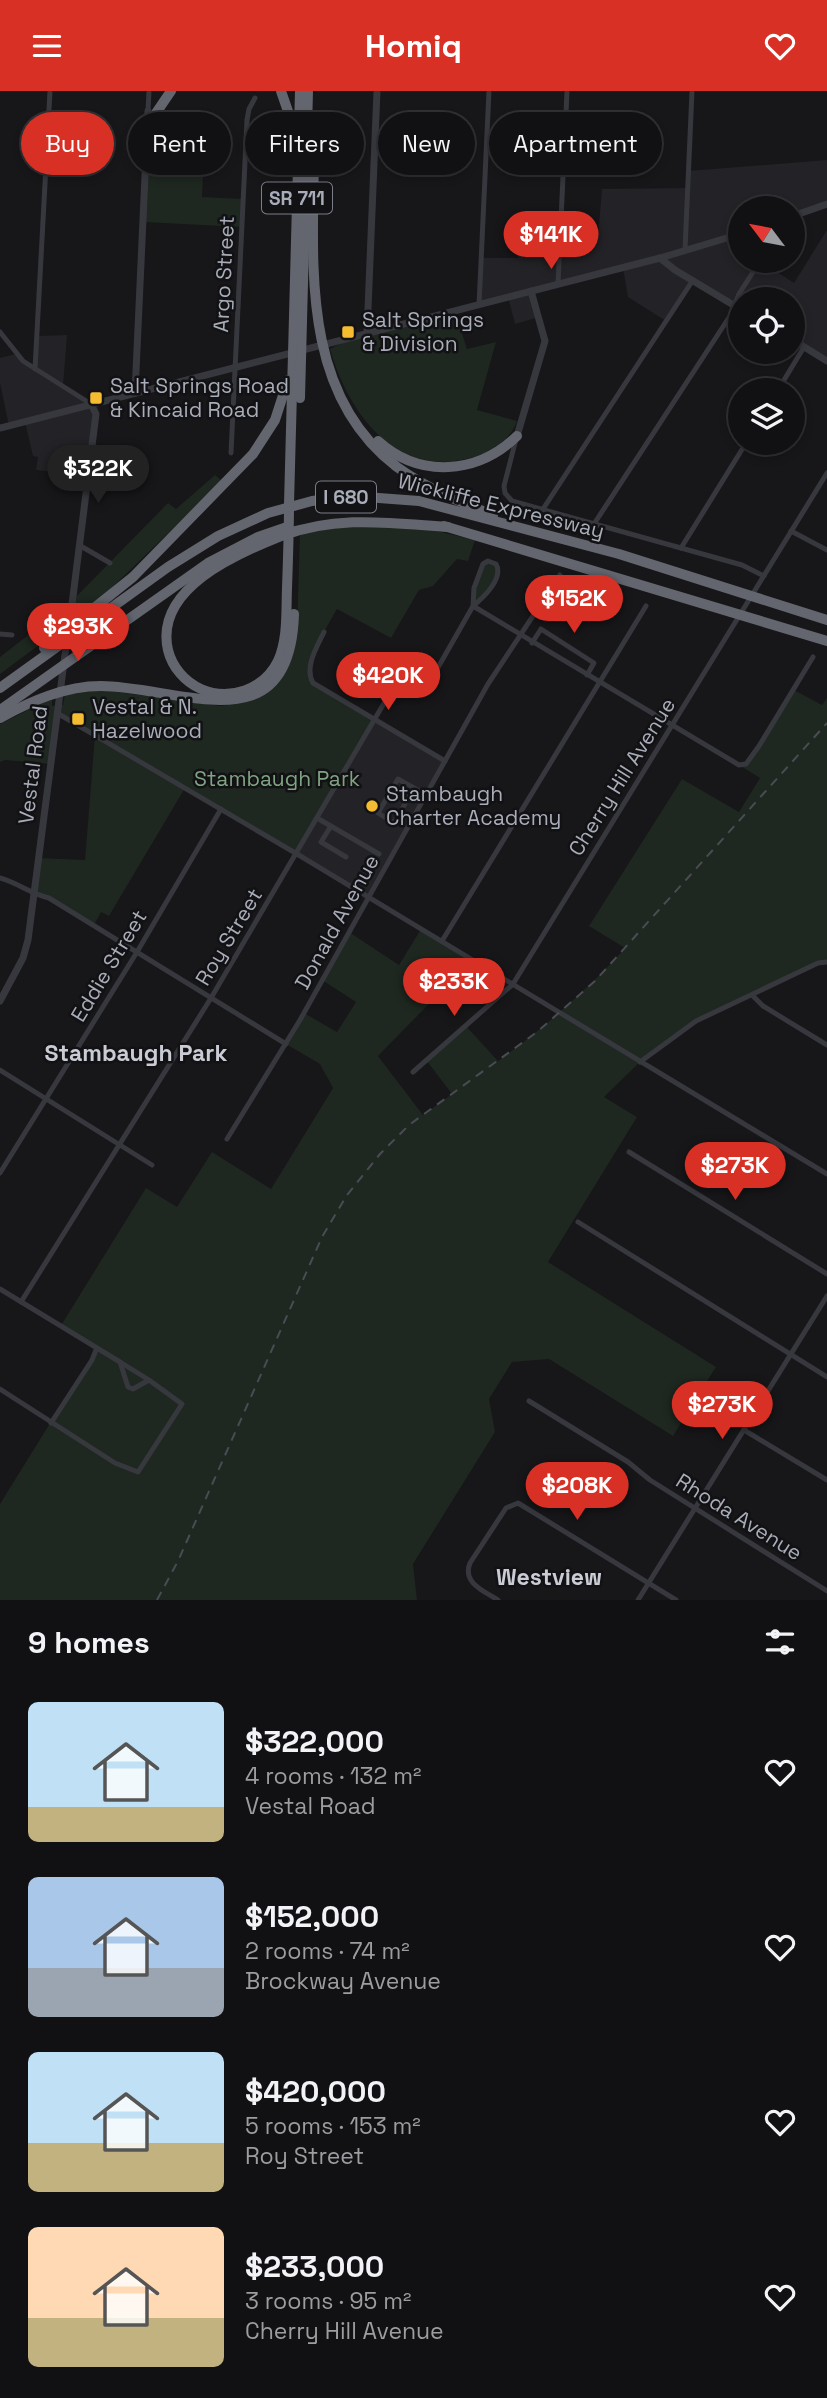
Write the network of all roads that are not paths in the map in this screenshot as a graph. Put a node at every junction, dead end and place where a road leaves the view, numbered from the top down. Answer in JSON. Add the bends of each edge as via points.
{"nodes":[{"id":1,"x":50,"y":91,"type":"edge"},
{"id":2,"x":149,"y":91,"type":"edge"},
{"id":3,"x":162,"y":91,"type":"edge"},
{"id":4,"x":171,"y":91,"type":"edge"},
{"id":5,"x":281,"y":91,"type":"edge"},
{"id":6,"x":300,"y":91,"type":"edge"},
{"id":7,"x":308,"y":91,"type":"edge"},
{"id":8,"x":314,"y":91,"type":"edge"},
{"id":9,"x":377,"y":91,"type":"edge"},
{"id":10,"x":489,"y":91,"type":"edge"},
{"id":11,"x":567,"y":91,"type":"edge"},
{"id":12,"x":692,"y":91,"type":"edge"},
{"id":13,"x":255,"y":98,"type":"dead end"},
{"id":14,"x":148,"y":111,"type":"joint"},
{"id":15,"x":157,"y":112,"type":"edge"},
{"id":16,"x":288,"y":112,"type":"edge"},
{"id":17,"x":300,"y":112,"type":"edge"},
{"id":18,"x":146,"y":175,"type":"edge"},
{"id":19,"x":298,"y":175,"type":"edge"},
{"id":20,"x":827,"y":204,"type":"edge"},
{"id":21,"x":805,"y":212,"type":"edge"},
{"id":22,"x":728,"y":237,"type":"edge"},
{"id":23,"x":685,"y":250,"type":"junction"},
{"id":24,"x":660,"y":258,"type":"junction"},
{"id":25,"x":693,"y":280,"type":"junction"},
{"id":26,"x":558,"y":284,"type":"junction"},
{"id":27,"x":531,"y":291,"type":"junction"},
{"id":28,"x":728,"y":301,"type":"edge"},
{"id":29,"x":479,"y":305,"type":"junction"},
{"id":30,"x":296,"y":320,"type":"junction"},
{"id":31,"x":728,"y":321,"type":"edge"},
{"id":32,"x":0,"y":332,"type":"edge"},
{"id":33,"x":367,"y":333,"type":"junction"},
{"id":34,"x":805,"y":348,"type":"edge"},
{"id":35,"x":827,"y":361,"type":"edge"},
{"id":36,"x":329,"y":366,"type":"junction"},
{"id":37,"x":235,"y":367,"type":"junction"},
{"id":38,"x":35,"y":369,"type":"junction"},
{"id":39,"x":294,"y":374,"type":"junction"},
{"id":40,"x":135,"y":393,"type":"junction"},
{"id":41,"x":91,"y":404,"type":"junction"},
{"id":42,"x":0,"y":428,"type":"edge"},
{"id":43,"x":517,"y":436,"type":"junction"},
{"id":44,"x":231,"y":453,"type":"dead end"},
{"id":45,"x":739,"y":455,"type":"edge"},
{"id":46,"x":827,"y":473,"type":"edge"},
{"id":47,"x":542,"y":509,"type":"junction"},
{"id":48,"x":594,"y":524,"type":"junction"},
{"id":49,"x":448,"y":527,"type":"junction"},
{"id":50,"x":791,"y":531,"type":"junction"},
{"id":51,"x":79,"y":545,"type":"junction"},
{"id":52,"x":589,"y":546,"type":"junction"},
{"id":53,"x":681,"y":548,"type":"junction"},
{"id":54,"x":827,"y":550,"type":"edge"},
{"id":55,"x":292,"y":557,"type":"junction"},
{"id":56,"x":110,"y":563,"type":"dead end"},
{"id":57,"x":560,"y":575,"type":"dead end"},
{"id":58,"x":764,"y":576,"type":"junction"},
{"id":59,"x":473,"y":606,"type":"junction"},
{"id":60,"x":646,"y":606,"type":"dead end"},
{"id":61,"x":827,"y":620,"type":"edge"},
{"id":62,"x":324,"y":632,"type":"dead end"},
{"id":63,"x":0,"y":634,"type":"edge"},
{"id":64,"x":12,"y":635,"type":"dead end"},
{"id":65,"x":520,"y":635,"type":"junction"},
{"id":66,"x":827,"y":641,"type":"edge"},
{"id":67,"x":532,"y":643,"type":"junction"},
{"id":68,"x":813,"y":657,"type":"dead end"},
{"id":69,"x":587,"y":675,"type":"junction"},
{"id":70,"x":600,"y":683,"type":"junction"},
{"id":71,"x":0,"y":687,"type":"edge"},
{"id":72,"x":0,"y":709,"type":"edge"},
{"id":73,"x":57,"y":710,"type":"junction"},
{"id":74,"x":0,"y":718,"type":"edge"},
{"id":75,"x":374,"y":719,"type":"junction"},
{"id":76,"x":672,"y":725,"type":"junction"},
{"id":77,"x":444,"y":761,"type":"junction"},
{"id":78,"x":414,"y":788,"type":"junction"},
{"id":79,"x":426,"y":795,"type":"junction"},
{"id":80,"x":221,"y":809,"type":"junction"},
{"id":81,"x":317,"y":818,"type":"junction"},
{"id":82,"x":331,"y":826,"type":"junction"},
{"id":83,"x":297,"y":854,"type":"junction"},
{"id":84,"x":379,"y":854,"type":"dead end"},
{"id":85,"x":346,"y":857,"type":"dead end"},
{"id":86,"x":0,"y":878,"type":"edge"},
{"id":87,"x":34,"y":895,"type":"junction"},
{"id":88,"x":368,"y":897,"type":"junction"},
{"id":89,"x":442,"y":941,"type":"junction"},
{"id":90,"x":137,"y":952,"type":"junction"},
{"id":91,"x":827,"y":962,"type":"edge"},
{"id":92,"x":513,"y":985,"type":"junction"},
{"id":93,"x":753,"y":996,"type":"junction"},
{"id":94,"x":211,"y":998,"type":"junction"},
{"id":95,"x":0,"y":1001,"type":"edge"},
{"id":96,"x":286,"y":1044,"type":"junction"},
{"id":97,"x":827,"y":1045,"type":"edge"},
{"id":98,"x":640,"y":1062,"type":"junction"},
{"id":99,"x":0,"y":1070,"type":"edge"},
{"id":100,"x":413,"y":1072,"type":"dead end"},
{"id":101,"x":46,"y":1098,"type":"junction"},
{"id":102,"x":227,"y":1139,"type":"dead end"},
{"id":103,"x":119,"y":1146,"type":"junction"},
{"id":104,"x":628,"y":1152,"type":"dead end"},
{"id":105,"x":152,"y":1165,"type":"dead end"},
{"id":106,"x":0,"y":1173,"type":"edge"},
{"id":107,"x":827,"y":1174,"type":"edge"},
{"id":108,"x":578,"y":1223,"type":"dead end"},
{"id":109,"x":827,"y":1273,"type":"edge"},
{"id":110,"x":0,"y":1289,"type":"edge"},
{"id":111,"x":827,"y":1296,"type":"edge"},
{"id":112,"x":21,"y":1302,"type":"junction"},
{"id":113,"x":96,"y":1350,"type":"junction"},
{"id":114,"x":791,"y":1354,"type":"junction"},
{"id":115,"x":120,"y":1363,"type":"junction"},
{"id":116,"x":827,"y":1377,"type":"edge"},
{"id":117,"x":149,"y":1380,"type":"junction"},
{"id":118,"x":0,"y":1389,"type":"edge"},
{"id":119,"x":529,"y":1401,"type":"dead end"},
{"id":120,"x":51,"y":1423,"type":"junction"},
{"id":121,"x":744,"y":1430,"type":"junction"},
{"id":122,"x":827,"y":1480,"type":"edge"},
{"id":123,"x":695,"y":1509,"type":"junction"},
{"id":124,"x":649,"y":1583,"type":"junction"},
{"id":125,"x":827,"y":1591,"type":"edge"},
{"id":126,"x":498,"y":1600,"type":"edge"},
{"id":127,"x":638,"y":1600,"type":"edge"},
{"id":128,"x":676,"y":1600,"type":"edge"}],
"edges":[{"from":1,"to":38,"type":"street"},
{"from":2,"to":14,"type":"street"},
{"from":3,"to":14,"type":"highway"},
{"from":4,"to":15,"type":"highway"},
{"from":5,"to":16,"type":"highway"},
{"from":6,"to":17,"type":"highway","number":"SR 711"},
{"from":7,"to":30,"type":"highway"},
{"from":8,"to":36,"type":"highway","via":[[314,268],[318,323]]},
{"from":9,"to":33,"type":"street"},
{"from":10,"to":29,"type":"street"},
{"from":11,"to":26,"type":"street"},
{"from":12,"to":23,"type":"street"},
{"from":13,"to":37,"type":"street","name":"Argo Street","via":[[247,120]]},
{"from":18,"to":40,"type":"street"},
{"from":19,"to":30,"type":"highway","number":"SR 711"},
{"from":20,"to":21,"type":"street"},
{"from":22,"to":23,"type":"street"},
{"from":23,"to":24,"type":"street"},
{"from":24,"to":25,"type":"street"},
{"from":24,"to":26,"type":"street"},
{"from":25,"to":28,"type":"street"},
{"from":25,"to":47,"type":"street"},
{"from":26,"to":27,"type":"street"},
{"from":27,"to":29,"type":"street"},
{"from":27,"to":43,"type":"street","via":[[545,341]]},
{"from":29,"to":33,"type":"street"},
{"from":30,"to":39,"type":"highway"},
{"from":31,"to":48,"type":"street"},
{"from":32,"to":38,"type":"street"},
{"from":33,"to":37,"type":"street"},
{"from":34,"to":35,"type":"street"},
{"from":36,"to":43,"type":"highway","via":[[367,430],[408,460],[440,467],[471,464],[496,453]]},
{"from":36,"to":52,"type":"highway","via":[[353,422],[404,471],[475,508]]},
{"from":37,"to":40,"type":"street"},
{"from":37,"to":44,"type":"street","name":"Argo Street"},
{"from":38,"to":41,"type":"street"},
{"from":39,"to":55,"type":"highway"},
{"from":39,"to":71,"type":"highway","via":[[275,420],[242,467],[133,577]]},
{"from":40,"to":41,"type":"street"},
{"from":41,"to":42,"type":"street"},
{"from":41,"to":51,"type":"street","name":"Vestal Road","via":[[96,414]]},
{"from":43,"to":47,"type":"street","via":[[504,490],[512,501]]},
{"from":45,"to":53,"type":"street"},
{"from":46,"to":50,"type":"street","name":"Cherry Hill Avenue"},
{"from":47,"to":48,"type":"street"},
{"from":48,"to":53,"type":"street"},
{"from":49,"to":55,"type":"highway","via":[[373,521],[327,524],[285,534],[223,564],[186,591],[168,622],[170,655],[186,679],[205,690],[230,694],[252,688],[269,674],[284,643]]},
{"from":49,"to":66,"type":"highway","name":"Wickliffe Expressway","number":"I 680"},
{"from":49,"to":72,"type":"highway","name":"Wickliffe Expressway","number":"I 680","via":[[403,517],[350,516],[301,523],[258,537],[178,582]]},
{"from":50,"to":54,"type":"street"},
{"from":50,"to":58,"type":"street","name":"Cherry Hill Avenue"},
{"from":51,"to":56,"type":"street"},
{"from":51,"to":73,"type":"street","name":"Vestal Road"},
{"from":52,"to":61,"type":"highway","name":"Wickliffe Expressway","number":"I 680"},
{"from":52,"to":71,"type":"highway","name":"Wickliffe Expressway","number":"I 680","via":[[419,501],[367,496],[312,501],[251,520],[206,543]]},
{"from":53,"to":58,"type":"street"},
{"from":55,"to":74,"type":"highway","via":[[290,649],[279,674],[256,693],[224,701],[120,687],[85,687],[50,695]]},
{"from":57,"to":65,"type":"street","name":"Donald Avenue"},
{"from":58,"to":76,"type":"street","name":"Cherry Hill Avenue"},
{"from":59,"to":59,"type":"street","name":"Roy Street","via":[[499,575],[493,562],[481,566]]},
{"from":59,"to":65,"type":"street"},
{"from":59,"to":75,"type":"street","name":"Roy Street","via":[[430,678],[394,688]]},
{"from":60,"to":70,"type":"street"},
{"from":62,"to":75,"type":"street","via":[[310,663],[311,680]]},
{"from":63,"to":64,"type":"street"},
{"from":65,"to":67,"type":"street"},
{"from":65,"to":77,"type":"street","name":"Donald Avenue"},
{"from":67,"to":69,"type":"street"},
{"from":67,"to":69,"type":"street","via":[[541,629],[594,663]]},
{"from":68,"to":76,"type":"street","via":[[744,765]]},
{"from":69,"to":70,"type":"street"},
{"from":70,"to":76,"type":"street"},
{"from":70,"to":89,"type":"street"},
{"from":73,"to":80,"type":"street"},
{"from":73,"to":87,"type":"street","name":"Vestal Road"},
{"from":75,"to":77,"type":"street"},
{"from":75,"to":81,"type":"street","name":"Roy Street"},
{"from":76,"to":92,"type":"street","name":"Cherry Hill Avenue"},
{"from":77,"to":79,"type":"street","name":"Donald Avenue"},
{"from":78,"to":78,"type":"street","via":[[398,779],[377,813],[394,823]]},
{"from":78,"to":79,"type":"street"},
{"from":79,"to":88,"type":"street","name":"Donald Avenue"},
{"from":80,"to":83,"type":"street"},
{"from":80,"to":90,"type":"street","name":"Eddie Street"},
{"from":81,"to":82,"type":"street"},
{"from":81,"to":83,"type":"street","name":"Roy Street"},
{"from":82,"to":84,"type":"street"},
{"from":82,"to":85,"type":"street","via":[[321,842]]},
{"from":83,"to":88,"type":"street"},
{"from":83,"to":94,"type":"street","name":"Roy Street"},
{"from":86,"to":87,"type":"street"},
{"from":87,"to":90,"type":"street","via":[[49,898]]},
{"from":87,"to":95,"type":"street","name":"Vestal Road","via":[[25,954]]},
{"from":88,"to":89,"type":"street"},
{"from":88,"to":96,"type":"street","name":"Donald Avenue"},
{"from":89,"to":92,"type":"street"},
{"from":90,"to":94,"type":"street"},
{"from":90,"to":101,"type":"street","name":"Eddie Street"},
{"from":91,"to":93,"type":"street"},
{"from":92,"to":98,"type":"street"},
{"from":92,"to":100,"type":"street","name":"Cherry Hill Avenue"},
{"from":93,"to":97,"type":"street"},
{"from":93,"to":98,"type":"street","via":[[696,1021]]},
{"from":94,"to":96,"type":"street"},
{"from":94,"to":103,"type":"street","name":"Roy Street"},
{"from":96,"to":102,"type":"street","name":"Donald Avenue"},
{"from":98,"to":107,"type":"street"},
{"from":99,"to":101,"type":"street"},
{"from":101,"to":103,"type":"street"},
{"from":101,"to":106,"type":"street","name":"Eddie Street"},
{"from":103,"to":105,"type":"street"},
{"from":103,"to":112,"type":"street","name":"Roy Street"},
{"from":104,"to":109,"type":"street"},
{"from":108,"to":114,"type":"street"},
{"from":110,"to":112,"type":"street"},
{"from":111,"to":114,"type":"street"},
{"from":112,"to":113,"type":"street"},
{"from":113,"to":115,"type":"street"},
{"from":113,"to":120,"type":"street"},
{"from":114,"to":116,"type":"street"},
{"from":114,"to":121,"type":"street"},
{"from":115,"to":117,"type":"street"},
{"from":115,"to":117,"type":"street","via":[[128,1387]]},
{"from":117,"to":120,"type":"street","via":[[182,1404],[138,1472]]},
{"from":118,"to":120,"type":"street"},
{"from":119,"to":123,"type":"street","name":"Rhoda Avenue"},
{"from":121,"to":122,"type":"street"},
{"from":121,"to":123,"type":"street"},
{"from":123,"to":124,"type":"street"},
{"from":123,"to":125,"type":"street","name":"Rhoda Avenue"},
{"from":124,"to":126,"type":"street","via":[[522,1504],[513,1503],[488,1534],[467,1574],[473,1584]]},
{"from":124,"to":127,"type":"street"},
{"from":124,"to":128,"type":"street"}]}
